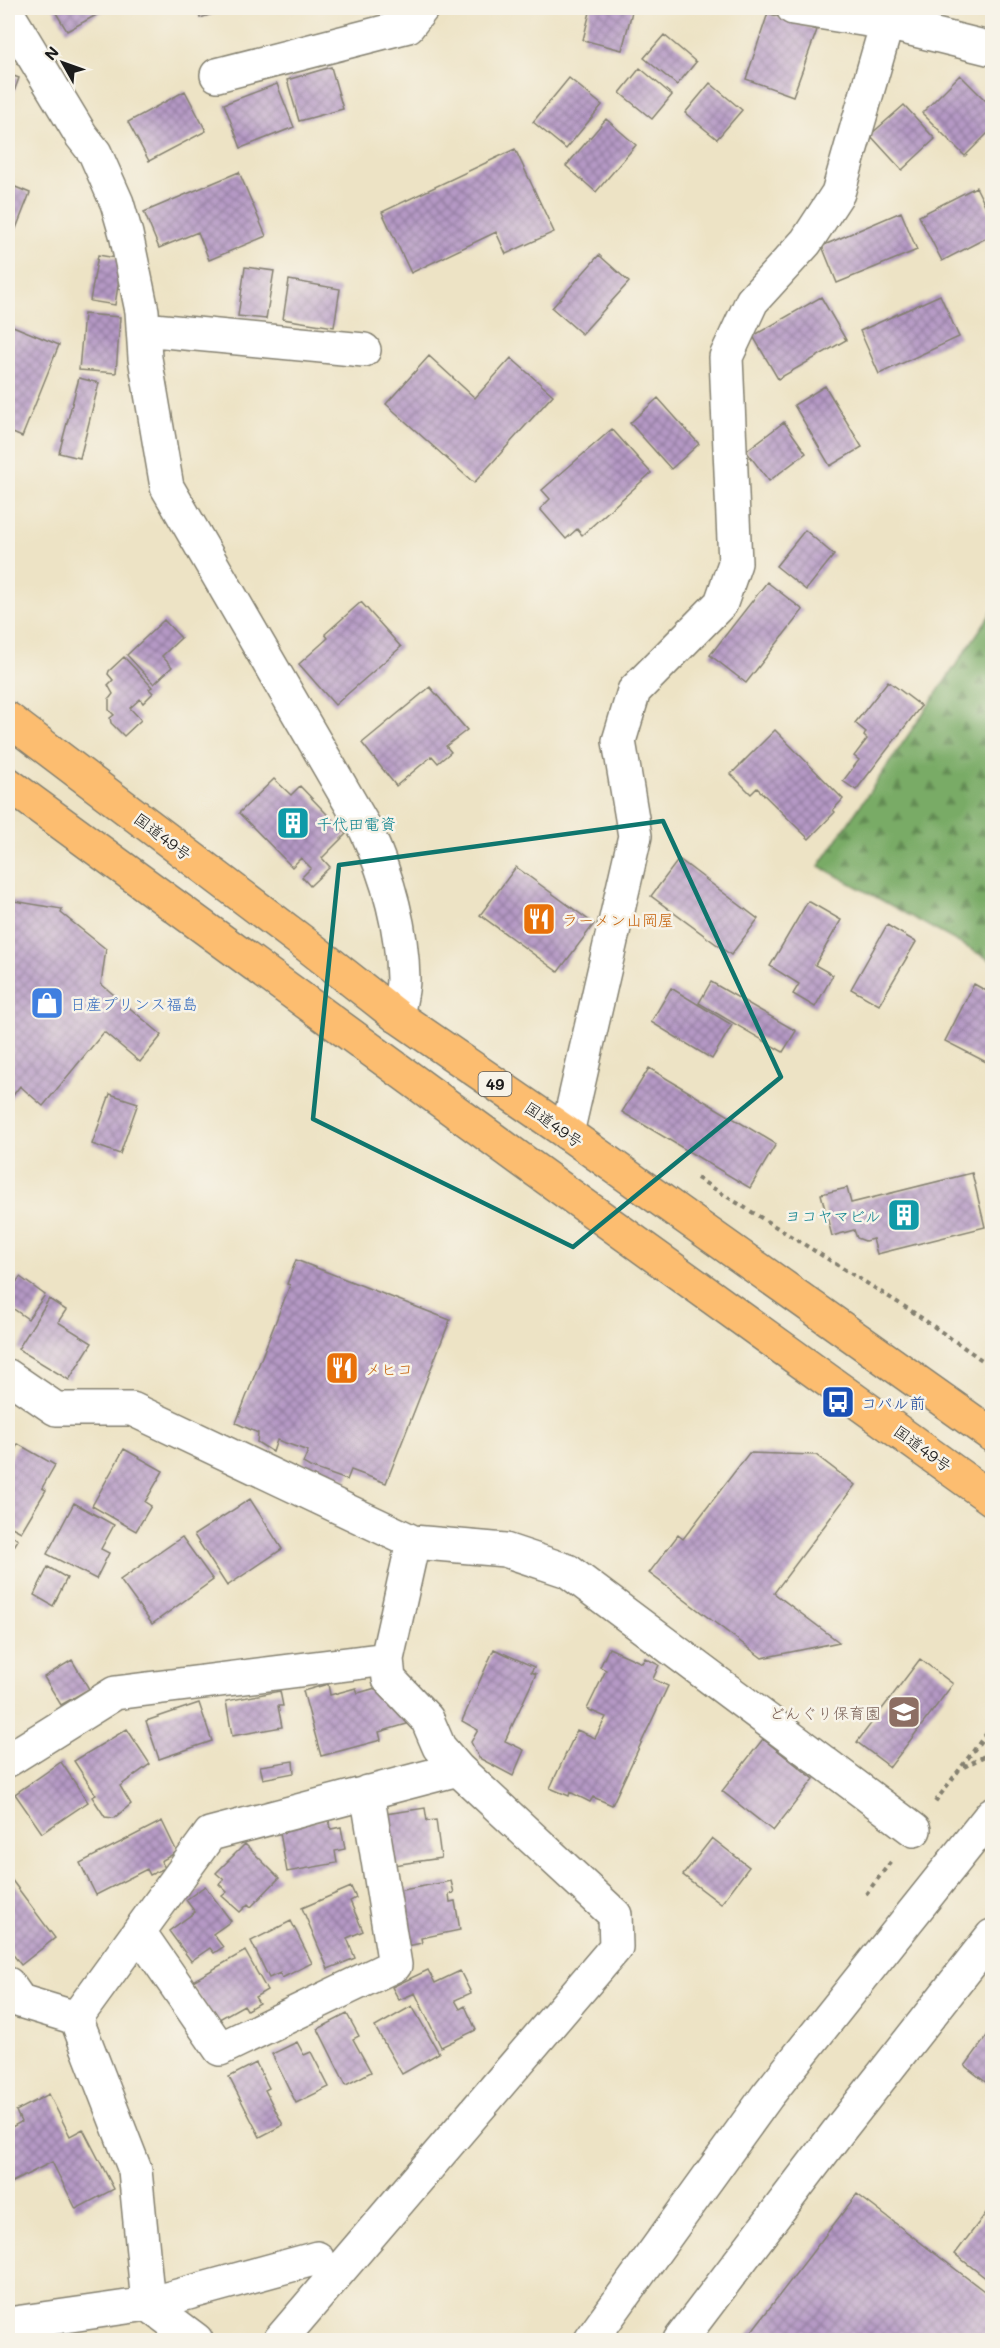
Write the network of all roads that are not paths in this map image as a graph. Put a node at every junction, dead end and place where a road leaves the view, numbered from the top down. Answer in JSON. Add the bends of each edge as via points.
{"nodes":[{"id":1,"x":422,"y":8,"type":"edge"},
{"id":2,"x":793,"y":8,"type":"edge"},
{"id":3,"x":8,"y":14,"type":"edge"},
{"id":4,"x":887,"y":23,"type":"junction"},
{"id":5,"x":993,"y":49,"type":"edge"},
{"id":6,"x":217,"y":75,"type":"dead end"},
{"id":7,"x":143,"y":329,"type":"junction"},
{"id":8,"x":364,"y":350,"type":"dead end"},
{"id":9,"x":8,"y":719,"type":"edge"},
{"id":10,"x":8,"y":784,"type":"edge"},
{"id":11,"x":397,"y":1016,"type":"junction"},
{"id":12,"x":567,"y":1133,"type":"junction"},
{"id":13,"x":8,"y":1376,"type":"edge"},
{"id":14,"x":993,"y":1435,"type":"edge"},
{"id":15,"x":993,"y":1499,"type":"edge"},
{"id":16,"x":413,"y":1542,"type":"junction"},
{"id":17,"x":387,"y":1659,"type":"junction"},
{"id":18,"x":8,"y":1760,"type":"edge"},
{"id":19,"x":458,"y":1769,"type":"junction"},
{"id":20,"x":367,"y":1792,"type":"junction"},
{"id":21,"x":993,"y":1814,"type":"edge"},
{"id":22,"x":914,"y":1830,"type":"dead end"},
{"id":23,"x":139,"y":1932,"type":"junction"},
{"id":24,"x":993,"y":1936,"type":"edge"},
{"id":25,"x":8,"y":1984,"type":"edge"},
{"id":26,"x":76,"y":2018,"type":"junction"},
{"id":27,"x":317,"y":2258,"type":"dead end"},
{"id":28,"x":148,"y":2304,"type":"junction"},
{"id":29,"x":8,"y":2324,"type":"edge"},
{"id":30,"x":196,"y":2340,"type":"edge"},
{"id":31,"x":280,"y":2340,"type":"edge"},
{"id":32,"x":591,"y":2340,"type":"edge"},
{"id":33,"x":680,"y":2340,"type":"edge"}],
"edges":[{"from":1,"to":6,"type":"street","via":[[408,26]]},
{"from":2,"to":4,"type":"street"},
{"from":3,"to":7,"type":"street","via":[[95,153],[117,203]]},
{"from":4,"to":5,"type":"street"},
{"from":4,"to":12,"type":"street","via":[[838,193],[806,242],[752,301],[726,357],[735,563],[721,603],[634,691],[619,741],[635,836]]},
{"from":7,"to":8,"type":"street"},
{"from":7,"to":11,"type":"street","via":[[167,487],[379,858],[399,936],[403,981]]},
{"from":9,"to":11,"type":"highway","name":"国道49号","number":"49"},
{"from":10,"to":15,"type":"highway","name":"国道49号"},
{"from":11,"to":12,"type":"highway","name":"国道49号","number":"49"},
{"from":12,"to":14,"type":"highway","name":"国道49号","number":"49"},
{"from":13,"to":16,"type":"street","via":[[56,1409],[132,1409]]},
{"from":16,"to":17,"type":"street"},
{"from":16,"to":22,"type":"street","via":[[505,1550],[568,1571]]},
{"from":17,"to":18,"type":"street","via":[[115,1693]]},
{"from":17,"to":19,"type":"street","via":[[389,1679],[427,1719],[439,1747]]},
{"from":19,"to":20,"type":"street"},
{"from":19,"to":31,"type":"street","via":[[615,1915],[616,1947]]},
{"from":20,"to":23,"type":"street","via":[[210,1834]]},
{"from":20,"to":23,"type":"street","via":[[395,1965],[220,2049]]},
{"from":21,"to":32,"type":"street","via":[[767,2096]]},
{"from":23,"to":26,"type":"street"},
{"from":24,"to":33,"type":"street"},
{"from":25,"to":26,"type":"street","via":[[20,2001]]},
{"from":26,"to":28,"type":"street","via":[[135,2170]]},
{"from":27,"to":28,"type":"street"},
{"from":28,"to":29,"type":"street"},
{"from":28,"to":30,"type":"street"}]}
